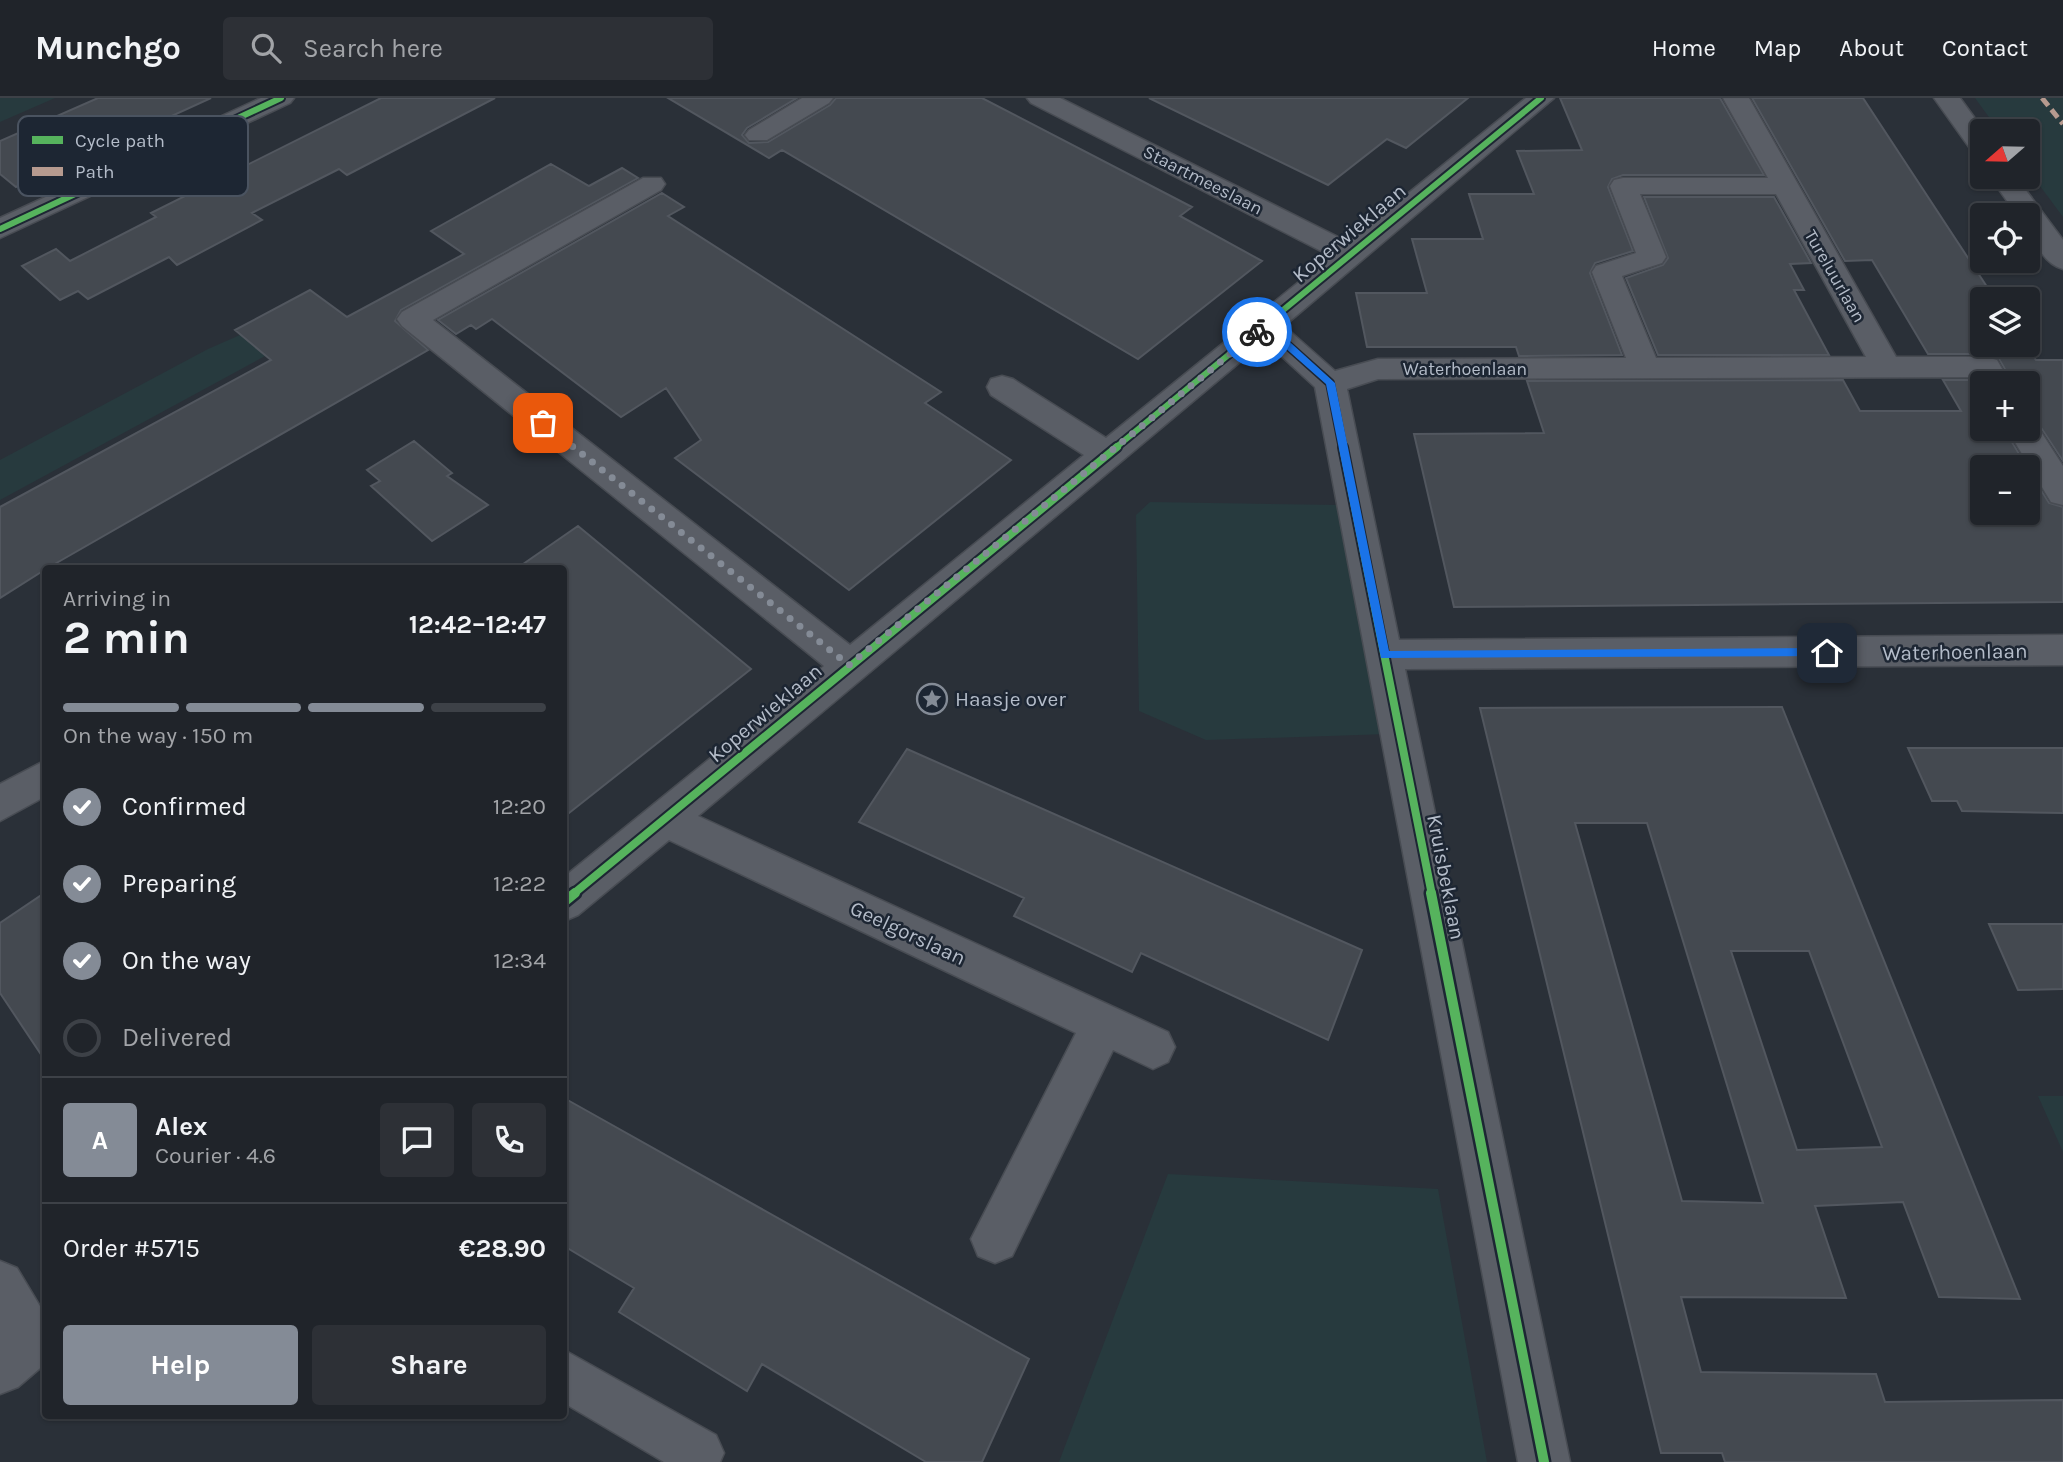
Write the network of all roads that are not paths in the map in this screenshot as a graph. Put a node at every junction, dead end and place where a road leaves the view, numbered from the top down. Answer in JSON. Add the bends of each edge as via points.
{"nodes":[{"id":1,"x":282,"y":98,"type":"edge"},
{"id":2,"x":820,"y":98,"type":"edge"},
{"id":3,"x":1541,"y":98,"type":"edge"},
{"id":4,"x":1736,"y":98,"type":"edge"},
{"id":5,"x":1947,"y":98,"type":"edge"},
{"id":6,"x":1054,"y":101,"type":"edge"},
{"id":7,"x":243,"y":116,"type":"edge"},
{"id":8,"x":1970,"y":130,"type":"edge"},
{"id":9,"x":758,"y":135,"type":"dead end"},
{"id":10,"x":652,"y":184,"type":"dead end"},
{"id":11,"x":1783,"y":186,"type":"junction"},
{"id":12,"x":2012,"y":189,"type":"edge"},
{"id":13,"x":71,"y":196,"type":"edge"},
{"id":14,"x":0,"y":229,"type":"edge"},
{"id":15,"x":1351,"y":255,"type":"junction"},
{"id":16,"x":2063,"y":260,"type":"edge"},
{"id":17,"x":1265,"y":326,"type":"junction"},
{"id":18,"x":1887,"y":367,"type":"junction"},
{"id":19,"x":1644,"y":368,"type":"junction"},
{"id":20,"x":1988,"y":371,"type":"edge"},
{"id":21,"x":1330,"y":383,"type":"junction"},
{"id":22,"x":1002,"y":387,"type":"dead end"},
{"id":23,"x":2031,"y":441,"type":"edge"},
{"id":24,"x":1108,"y":455,"type":"junction"},
{"id":25,"x":2063,"y":493,"type":"edge"},
{"id":26,"x":2063,"y":650,"type":"edge"},
{"id":27,"x":1385,"y":655,"type":"junction"},
{"id":28,"x":849,"y":665,"type":"junction"},
{"id":29,"x":42,"y":778,"type":"edge"},
{"id":30,"x":0,"y":804,"type":"edge"},
{"id":31,"x":664,"y":819,"type":"junction"},
{"id":32,"x":567,"y":900,"type":"edge"},
{"id":33,"x":1103,"y":1024,"type":"junction"},
{"id":34,"x":1153,"y":1047,"type":"dead end"},
{"id":35,"x":995,"y":1239,"type":"dead end"},
{"id":36,"x":0,"y":1285,"type":"edge"},
{"id":37,"x":26,"y":1347,"type":"edge"},
{"id":38,"x":567,"y":1377,"type":"edge"},
{"id":39,"x":693,"y":1462,"type":"edge"},
{"id":40,"x":1544,"y":1462,"type":"edge"}],
"edges":[{"from":1,"to":7,"type":"street"},
{"from":2,"to":9,"type":"street"},
{"from":3,"to":15,"type":"street","name":"Koperwieklaan"},
{"from":4,"to":11,"type":"street","name":"Tureluurlaan"},
{"from":5,"to":8,"type":"street"},
{"from":6,"to":15,"type":"street","name":"Staartmeeslaan"},
{"from":10,"to":28,"type":"street","via":[[412,319]]},
{"from":11,"to":18,"type":"street","name":"Tureluurlaan"},
{"from":11,"to":19,"type":"street","via":[[1623,186],[1652,257],[1606,272]]},
{"from":12,"to":16,"type":"street"},
{"from":13,"to":14,"type":"street"},
{"from":15,"to":17,"type":"street","name":"Koperwieklaan"},
{"from":17,"to":21,"type":"street"},
{"from":17,"to":24,"type":"street","name":"Koperwieklaan"},
{"from":18,"to":19,"type":"street","name":"Waterhoenlaan"},
{"from":18,"to":20,"type":"street","name":"Waterhoenlaan","via":[[1986,367]]},
{"from":19,"to":21,"type":"street","name":"Waterhoenlaan","via":[[1378,369]]},
{"from":21,"to":27,"type":"street","name":"Kruisbeklaan"},
{"from":22,"to":24,"type":"street"},
{"from":23,"to":25,"type":"street"},
{"from":24,"to":28,"type":"street","name":"Koperwieklaan"},
{"from":26,"to":27,"type":"street","name":"Waterhoenlaan"},
{"from":27,"to":40,"type":"street","name":"Kruisbeklaan"},
{"from":28,"to":31,"type":"street","name":"Koperwieklaan"},
{"from":29,"to":30,"type":"street"},
{"from":31,"to":32,"type":"street","name":"Koperwieklaan"},
{"from":31,"to":33,"type":"street","name":"Geelgorslaan"},
{"from":33,"to":34,"type":"street","name":"Geelgorslaan"},
{"from":33,"to":35,"type":"street"},
{"from":36,"to":37,"type":"street"},
{"from":38,"to":39,"type":"street","via":[[698,1453]]}]}
